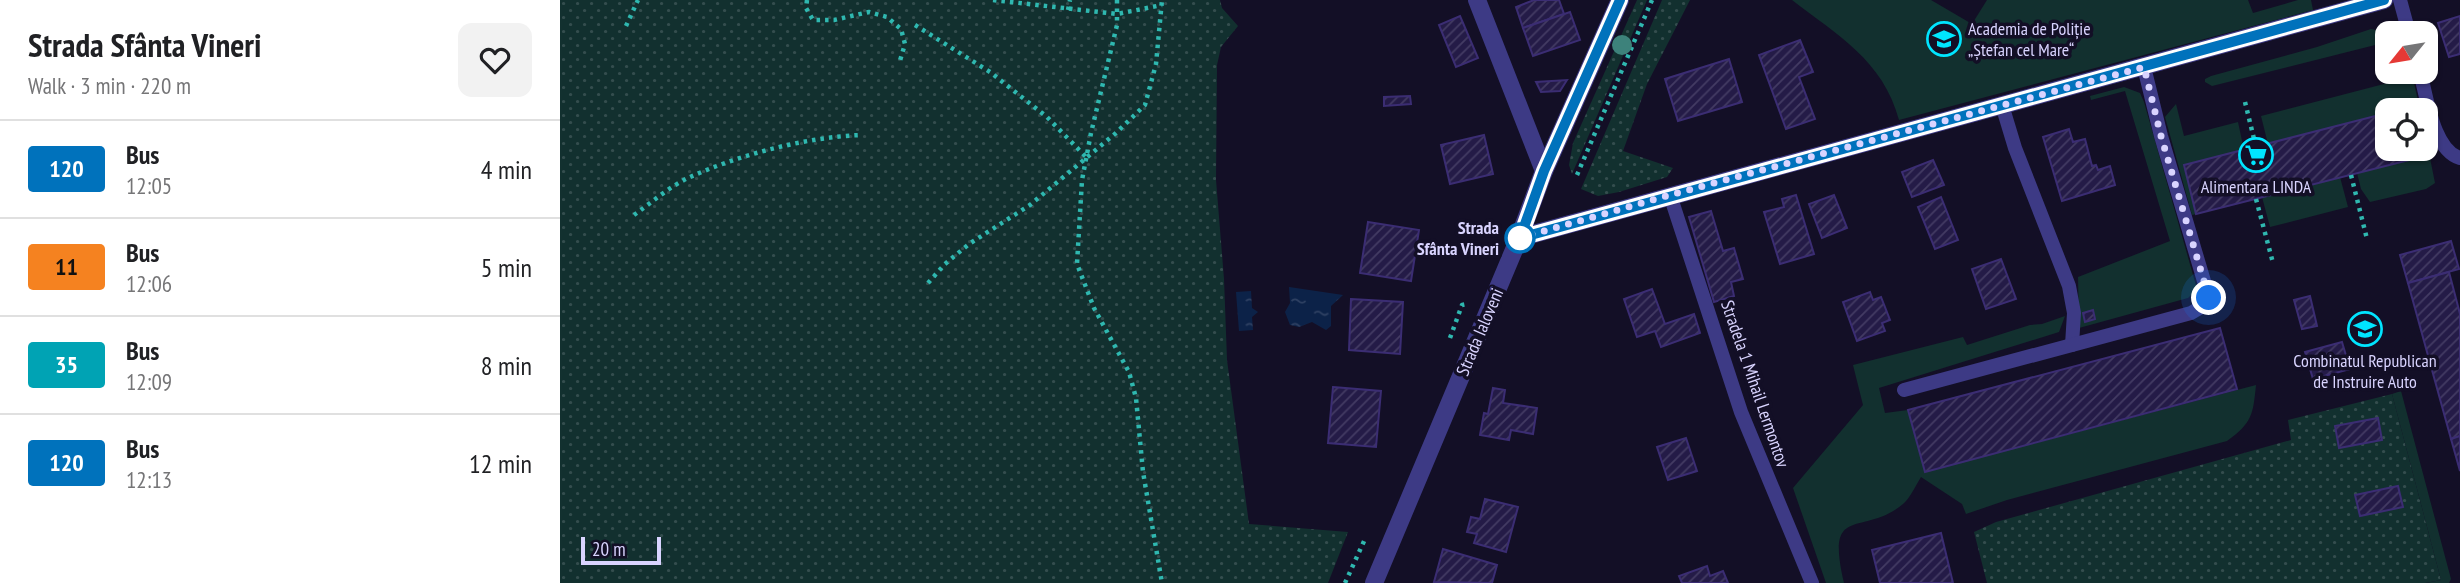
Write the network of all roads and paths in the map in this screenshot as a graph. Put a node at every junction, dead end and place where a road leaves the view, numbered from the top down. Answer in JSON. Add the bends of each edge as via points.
{"nodes":[{"id":1,"x":638,"y":0,"type":"edge"},
{"id":2,"x":807,"y":0,"type":"edge"},
{"id":3,"x":993,"y":0,"type":"edge"},
{"id":4,"x":1070,"y":0,"type":"edge"},
{"id":5,"x":1117,"y":0,"type":"edge"},
{"id":6,"x":1477,"y":0,"type":"edge"},
{"id":7,"x":1620,"y":0,"type":"edge"},
{"id":8,"x":1652,"y":0,"type":"edge"},
{"id":9,"x":2384,"y":0,"type":"edge"},
{"id":10,"x":2400,"y":0,"type":"edge"},
{"id":11,"x":1162,"y":3,"type":"edge"},
{"id":12,"x":1068,"y":10,"type":"junction"},
{"id":13,"x":1117,"y":14,"type":"junction"},
{"id":14,"x":2406,"y":21,"type":"edge"},
{"id":15,"x":915,"y":25,"type":"dead end"},
{"id":16,"x":626,"y":26,"type":"dead end"},
{"id":17,"x":899,"y":64,"type":"dead end"},
{"id":18,"x":2144,"y":67,"type":"junction"},
{"id":19,"x":2424,"y":84,"type":"edge"},
{"id":20,"x":2245,"y":102,"type":"dead end"},
{"id":21,"x":2002,"y":105,"type":"junction"},
{"id":22,"x":861,"y":135,"type":"dead end"},
{"id":23,"x":2256,"y":147,"type":"dead end"},
{"id":24,"x":1087,"y":157,"type":"junction"},
{"id":25,"x":2460,"y":158,"type":"edge"},
{"id":26,"x":1544,"y":171,"type":"junction"},
{"id":27,"x":1577,"y":175,"type":"dead end"},
{"id":28,"x":2351,"y":175,"type":"dead end"},
{"id":29,"x":1670,"y":195,"type":"junction"},
{"id":30,"x":2256,"y":199,"type":"dead end"},
{"id":31,"x":634,"y":215,"type":"dead end"},
{"id":32,"x":1520,"y":238,"type":"junction"},
{"id":33,"x":2367,"y":239,"type":"dead end"},
{"id":34,"x":2273,"y":263,"type":"dead end"},
{"id":35,"x":928,"y":283,"type":"dead end"},
{"id":36,"x":2072,"y":345,"type":"junction"},
{"id":37,"x":1904,"y":390,"type":"dead end"},
{"id":38,"x":1162,"y":583,"type":"edge"},
{"id":39,"x":1374,"y":583,"type":"edge"},
{"id":40,"x":1812,"y":583,"type":"edge"}],
"edges":[{"from":1,"to":16,"type":"path"},
{"from":2,"to":17,"type":"path","via":[[813,20],[869,12],[887,17],[901,29],[905,44]]},
{"from":3,"to":12,"type":"path"},
{"from":4,"to":12,"type":"path"},
{"from":5,"to":13,"type":"path"},
{"from":6,"to":26,"type":"street"},
{"from":7,"to":26,"type":"street","name":"Strada Ialoveni"},
{"from":8,"to":27,"type":"path"},
{"from":9,"to":18,"type":"street"},
{"from":10,"to":14,"type":"lane"},
{"from":11,"to":13,"type":"path"},
{"from":11,"to":24,"type":"path","via":[[1156,64],[1144,105]]},
{"from":12,"to":13,"type":"path"},
{"from":13,"to":24,"type":"path"},
{"from":15,"to":24,"type":"path","via":[[990,72],[1047,117]]},
{"from":18,"to":21,"type":"street"},
{"from":18,"to":36,"type":"lane","via":[[2209,298],[2191,313]]},
{"from":19,"to":25,"type":"lane","via":[[2442,146]]},
{"from":20,"to":23,"type":"path"},
{"from":21,"to":29,"type":"street"},
{"from":21,"to":36,"type":"lane","via":[[2069,286],[2074,313]]},
{"from":22,"to":31,"type":"path","via":[[828,136],[727,163],[686,179]]},
{"from":24,"to":35,"type":"path","via":[[1030,205],[969,244]]},
{"from":24,"to":38,"type":"path","via":[[1077,264],[1094,308],[1129,372]]},
{"from":26,"to":32,"type":"street","name":"Strada Ialoveni"},
{"from":28,"to":33,"type":"path"},
{"from":29,"to":32,"type":"street"},
{"from":29,"to":40,"type":"lane","name":"Stradela 1 Mihail Lermontov","via":[[1741,412]]},
{"from":30,"to":34,"type":"path"},
{"from":32,"to":39,"type":"street","name":"Strada Ialoveni"},
{"from":36,"to":37,"type":"lane"}]}
